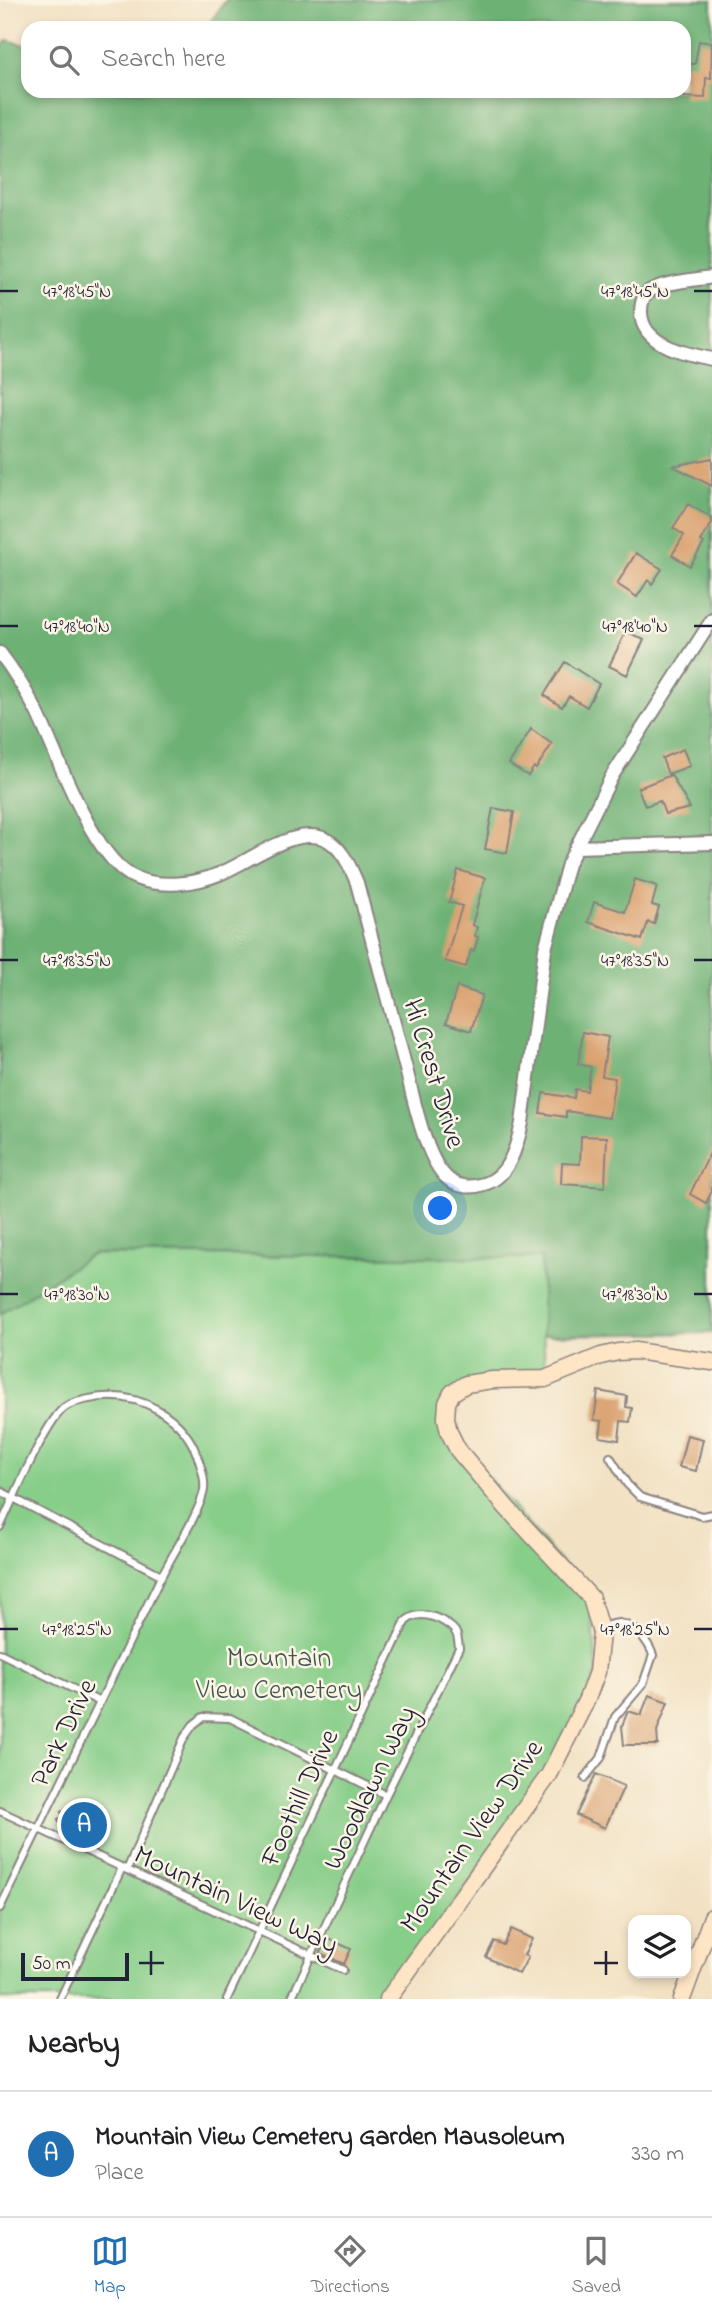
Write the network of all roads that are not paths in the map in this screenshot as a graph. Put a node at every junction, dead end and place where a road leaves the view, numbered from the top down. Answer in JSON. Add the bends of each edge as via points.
{"nodes":[{"id":1,"x":712,"y":277,"type":"edge"},
{"id":2,"x":712,"y":359,"type":"edge"},
{"id":3,"x":712,"y":620,"type":"edge"},
{"id":4,"x":0,"y":653,"type":"edge"},
{"id":5,"x":712,"y":843,"type":"edge"},
{"id":6,"x":576,"y":847,"type":"junction"},
{"id":7,"x":712,"y":1362,"type":"edge"},
{"id":8,"x":610,"y":1457,"type":"dead end"},
{"id":9,"x":0,"y":1491,"type":"edge"},
{"id":10,"x":13,"y":1499,"type":"junction"},
{"id":11,"x":712,"y":1514,"type":"edge"},
{"id":12,"x":0,"y":1527,"type":"edge"},
{"id":13,"x":161,"y":1575,"type":"junction"},
{"id":14,"x":411,"y":1616,"type":"joint"},
{"id":15,"x":599,"y":1627,"type":"junction"},
{"id":16,"x":0,"y":1654,"type":"edge"},
{"id":17,"x":100,"y":1702,"type":"junction"},
{"id":18,"x":334,"y":1770,"type":"junction"},
{"id":19,"x":585,"y":1778,"type":"dead end"},
{"id":20,"x":386,"y":1795,"type":"junction"},
{"id":21,"x":0,"y":1811,"type":"edge"},
{"id":22,"x":38,"y":1829,"type":"junction"},
{"id":23,"x":125,"y":1869,"type":"junction"},
{"id":24,"x":0,"y":1908,"type":"edge"},
{"id":25,"x":712,"y":1917,"type":"edge"},
{"id":26,"x":259,"y":1931,"type":"junction"},
{"id":27,"x":313,"y":1956,"type":"junction"},
{"id":28,"x":343,"y":1970,"type":"dead end"},
{"id":29,"x":60,"y":1999,"type":"edge"},
{"id":30,"x":227,"y":1999,"type":"edge"},
{"id":31,"x":291,"y":1999,"type":"edge"},
{"id":32,"x":388,"y":1999,"type":"edge"},
{"id":33,"x":682,"y":1999,"type":"edge"}],
"edges":[{"from":1,"to":2,"type":"street","via":[[664,285],[648,292],[640,304],[640,320],[662,343]]},
{"from":3,"to":6,"type":"street","name":"Hi Crest Drive","via":[[612,776]]},
{"from":4,"to":6,"type":"street","name":"Hi Crest Drive","via":[[36,711],[95,836],[125,872],[137,879],[171,884],[203,879],[307,836],[323,838],[339,850],[357,883],[432,1154],[442,1173],[461,1186],[495,1179],[517,1147],[545,949]]},
{"from":5,"to":6,"type":"street"},
{"from":7,"to":15,"type":"street","name":"Mountain View Drive","via":[[618,1352],[545,1379],[466,1384],[452,1393],[447,1403],[449,1432],[458,1450],[591,1598]]},
{"from":8,"to":11,"type":"lane","via":[[640,1497],[702,1516]]},
{"from":9,"to":10,"type":"lane"},
{"from":10,"to":12,"type":"lane"},
{"from":10,"to":13,"type":"lane"},
{"from":10,"to":13,"type":"lane","via":[[64,1407],[96,1397],[149,1404],[187,1436],[204,1478],[200,1503]]},
{"from":13,"to":17,"type":"lane","name":"Park Drive"},
{"from":14,"to":18,"type":"lane","name":"Foothill Drive"},
{"from":14,"to":20,"type":"lane","name":"Woodlawn Way","via":[[421,1613],[452,1627],[459,1648]]},
{"from":15,"to":19,"type":"lane","via":[[619,1623],[631,1629],[649,1643],[653,1655],[643,1684],[615,1717],[601,1758]]},
{"from":15,"to":32,"type":"street","name":"Mountain View Drive","via":[[597,1672],[549,1775]]},
{"from":16,"to":17,"type":"lane"},
{"from":17,"to":22,"type":"lane","name":"Park Drive"},
{"from":18,"to":20,"type":"lane"},
{"from":18,"to":23,"type":"lane","via":[[230,1718],[203,1717],[184,1738]]},
{"from":18,"to":26,"type":"lane","name":"Foothill Drive"},
{"from":20,"to":27,"type":"lane","name":"Woodlawn Way"},
{"from":21,"to":22,"type":"lane","name":"Mountain View Way"},
{"from":22,"to":23,"type":"lane","name":"Mountain View Way"},
{"from":22,"to":24,"type":"lane","name":"Park Drive"},
{"from":23,"to":26,"type":"lane","name":"Mountain View Way"},
{"from":23,"to":29,"type":"lane"},
{"from":25,"to":33,"type":"street"},
{"from":26,"to":27,"type":"lane","name":"Mountain View Way"},
{"from":26,"to":30,"type":"lane","name":"Foothill Drive"},
{"from":27,"to":28,"type":"lane","name":"Mountain View Way"},
{"from":27,"to":31,"type":"lane","name":"Woodlawn Way"}]}
